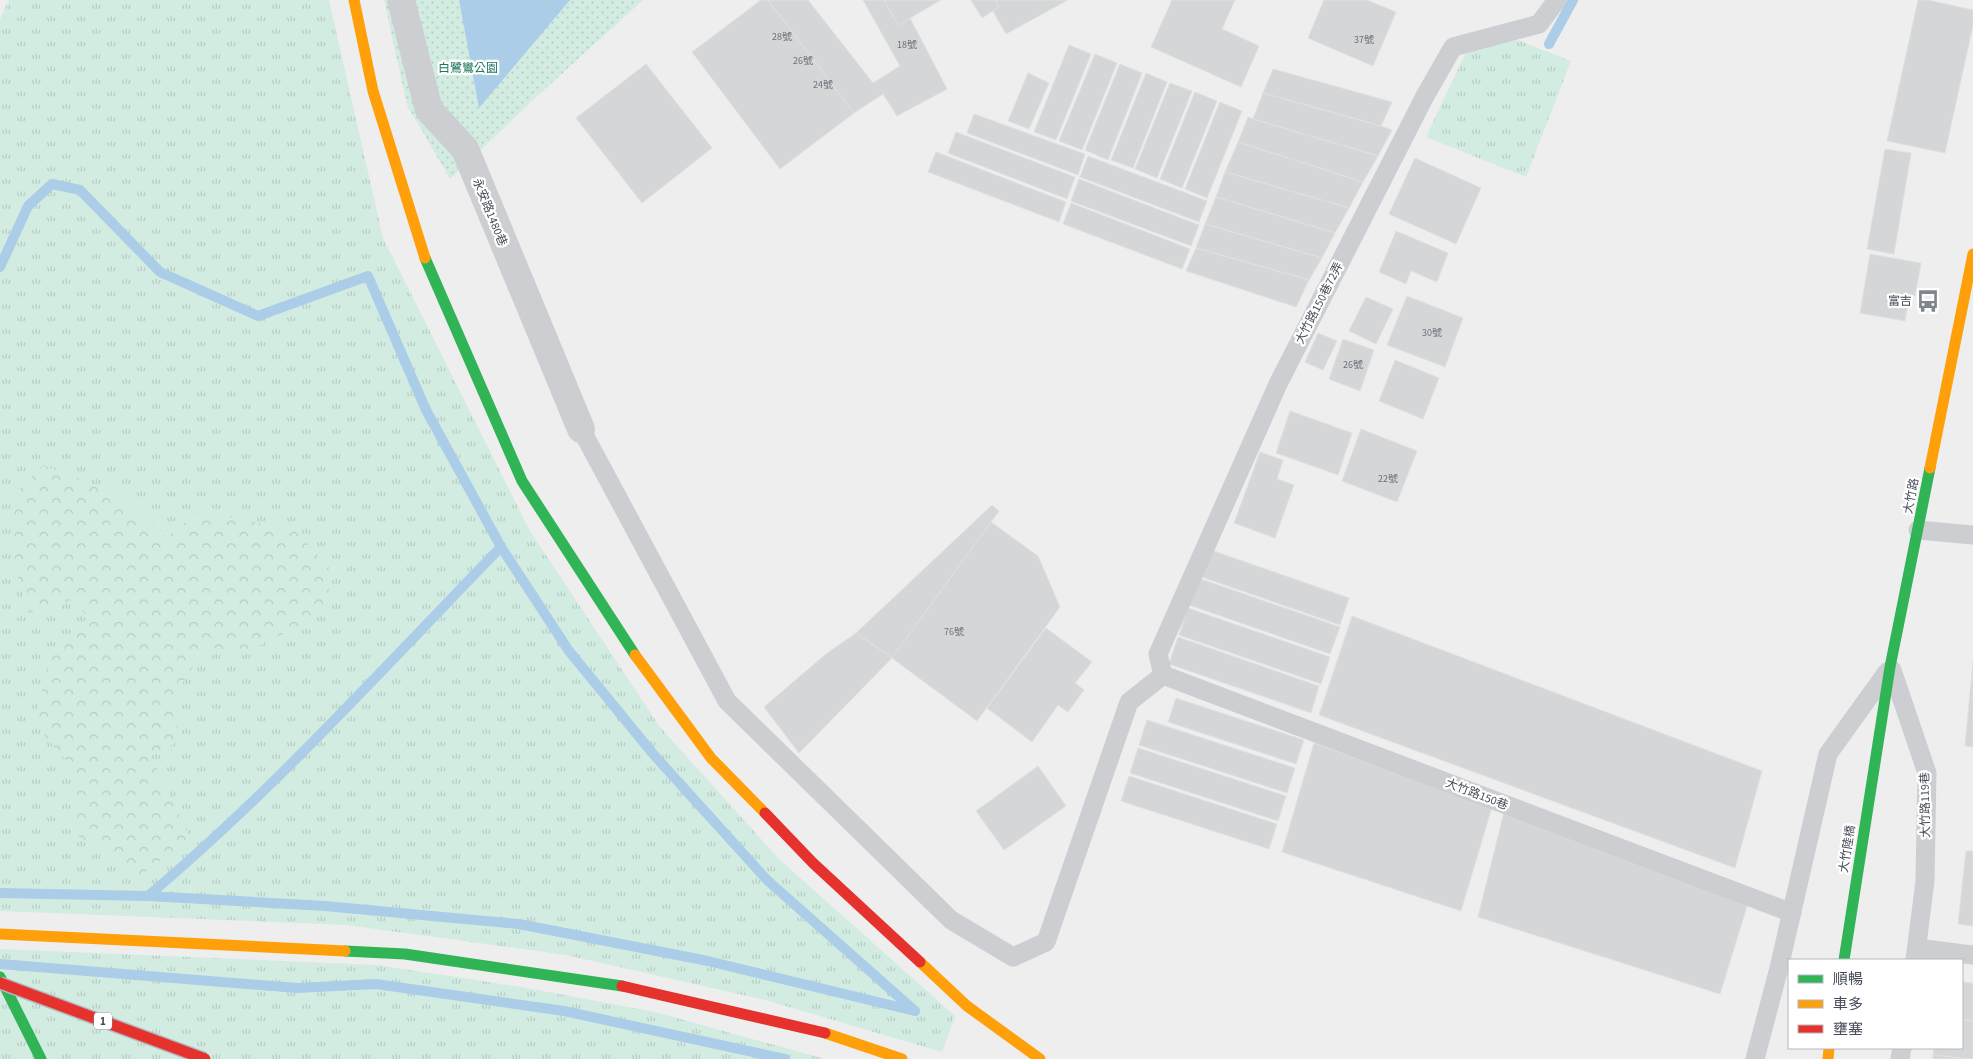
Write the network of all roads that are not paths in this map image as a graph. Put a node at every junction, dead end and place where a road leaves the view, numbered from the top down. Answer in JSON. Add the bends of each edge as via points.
{"nodes":[{"id":1,"x":354,"y":0,"type":"edge"},
{"id":2,"x":401,"y":0,"type":"edge"},
{"id":3,"x":1558,"y":0,"type":"edge"},
{"id":4,"x":1973,"y":254,"type":"edge"},
{"id":5,"x":581,"y":429,"type":"joint"},
{"id":6,"x":1918,"y":530,"type":"junction"},
{"id":7,"x":1973,"y":535,"type":"edge"},
{"id":8,"x":1890,"y":667,"type":"junction"},
{"id":9,"x":1163,"y":675,"type":"junction"},
{"id":10,"x":1878,"y":743,"type":"joint"},
{"id":11,"x":1792,"y":913,"type":"junction"},
{"id":12,"x":0,"y":934,"type":"edge"},
{"id":13,"x":1916,"y":954,"type":"edge"},
{"id":14,"x":1973,"y":956,"type":"edge"},
{"id":15,"x":1844,"y":959,"type":"edge"},
{"id":16,"x":0,"y":978,"type":"edge"},
{"id":17,"x":0,"y":983,"type":"edge"},
{"id":18,"x":41,"y":1059,"type":"edge"},
{"id":19,"x":205,"y":1059,"type":"edge"},
{"id":20,"x":902,"y":1059,"type":"edge"},
{"id":21,"x":1040,"y":1059,"type":"edge"},
{"id":22,"x":1755,"y":1059,"type":"edge"}],
"edges":[{"from":1,"to":21,"type":"main road","via":[[373,92],[428,266],[522,482],[621,636],[711,758],[814,863],[967,1006]]},
{"from":2,"to":5,"type":"street","name":"永安路1480巷","via":[[429,110],[465,149]]},
{"from":3,"to":9,"type":"lane","name":"大竹路150巷72弄","via":[[1539,24],[1453,47],[1424,96],[1278,384],[1158,654]]},
{"from":4,"to":6,"type":"main road","name":"大竹路"},
{"from":5,"to":9,"type":"lane","via":[[727,701],[951,920],[1013,957],[1046,942],[1129,702]]},
{"from":6,"to":7,"type":"lane"},
{"from":6,"to":8,"type":"main road","name":"大竹路"},
{"from":8,"to":10,"type":"main road","name":"大竹路"},
{"from":8,"to":11,"type":"lane","via":[[1828,754]]},
{"from":8,"to":13,"type":"lane","name":"大竹路119巷","via":[[1927,773],[1925,881]]},
{"from":9,"to":11,"type":"lane","name":"大竹路150巷"},
{"from":10,"to":15,"type":"main road","name":"大竹陸橋"},
{"from":11,"to":22,"type":"lane"},
{"from":12,"to":20,"type":"main road","via":[[405,954],[634,988],[832,1035]]},
{"from":13,"to":14,"type":"lane","name":"大竹路119巷"},
{"from":16,"to":18,"type":"main road"},
{"from":17,"to":19,"type":"main road","number":"1","bridge":true}]}
